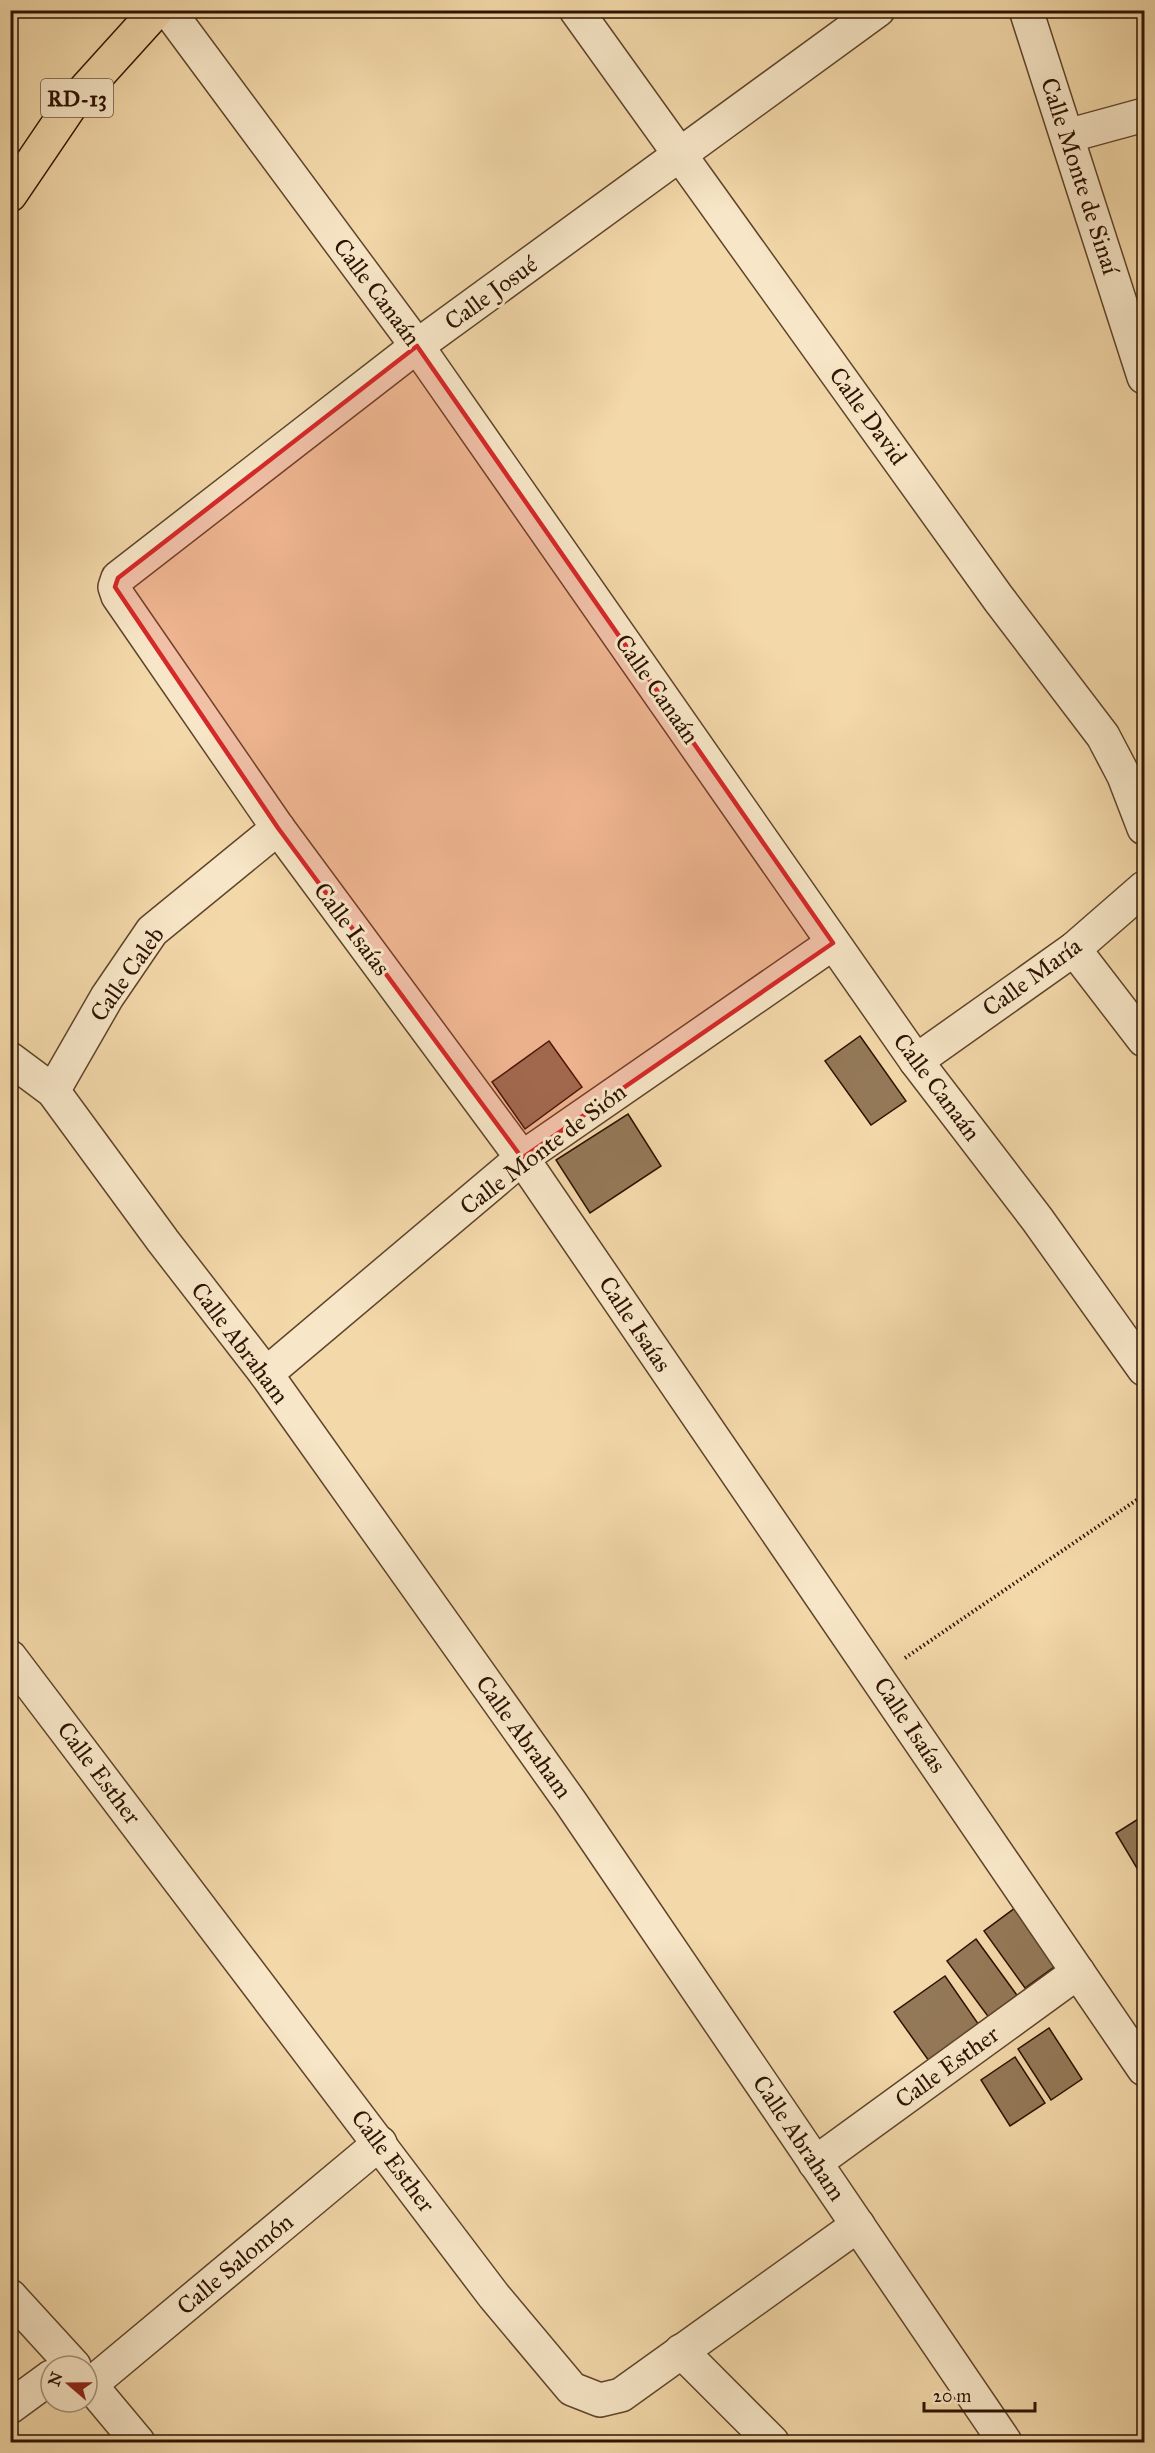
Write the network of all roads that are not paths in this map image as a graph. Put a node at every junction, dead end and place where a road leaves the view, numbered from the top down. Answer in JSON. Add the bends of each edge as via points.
{"nodes":[{"id":1,"x":157,"y":10,"type":"edge"},
{"id":2,"x":168,"y":10,"type":"edge"},
{"id":3,"x":576,"y":10,"type":"edge"},
{"id":4,"x":878,"y":10,"type":"edge"},
{"id":5,"x":1026,"y":10,"type":"edge"},
{"id":6,"x":1144,"y":115,"type":"edge"},
{"id":7,"x":1067,"y":136,"type":"junction"},
{"id":8,"x":681,"y":156,"type":"junction"},
{"id":9,"x":10,"y":195,"type":"edge"},
{"id":10,"x":417,"y":346,"type":"junction"},
{"id":11,"x":1144,"y":377,"type":"edge"},
{"id":12,"x":115,"y":587,"type":"joint"},
{"id":13,"x":278,"y":828,"type":"junction"},
{"id":14,"x":1144,"y":828,"type":"edge"},
{"id":15,"x":1144,"y":888,"type":"edge"},
{"id":16,"x":833,"y":943,"type":"junction"},
{"id":17,"x":1074,"y":949,"type":"junction"},
{"id":18,"x":1144,"y":1040,"type":"edge"},
{"id":19,"x":10,"y":1059,"type":"edge"},
{"id":20,"x":916,"y":1061,"type":"junction"},
{"id":21,"x":53,"y":1091,"type":"junction"},
{"id":22,"x":522,"y":1158,"type":"junction"},
{"id":23,"x":1144,"y":1369,"type":"edge"},
{"id":24,"x":266,"y":1374,"type":"junction"},
{"id":25,"x":12,"y":1661,"type":"edge"},
{"id":26,"x":1078,"y":1972,"type":"junction"},
{"id":27,"x":1144,"y":2069,"type":"edge"},
{"id":28,"x":380,"y":2143,"type":"junction"},
{"id":29,"x":815,"y":2163,"type":"junction"},
{"id":30,"x":858,"y":2225,"type":"junction"},
{"id":31,"x":10,"y":2296,"type":"edge"},
{"id":32,"x":681,"y":2351,"type":"junction"},
{"id":33,"x":57,"y":2354,"type":"edge"},
{"id":34,"x":98,"y":2354,"type":"edge"},
{"id":35,"x":39,"y":2391,"type":"edge"},
{"id":36,"x":99,"y":2401,"type":"edge"},
{"id":37,"x":10,"y":2407,"type":"edge"},
{"id":38,"x":138,"y":2442,"type":"edge"},
{"id":39,"x":772,"y":2442,"type":"edge"},
{"id":40,"x":1005,"y":2442,"type":"edge"}],
"edges":[{"from":1,"to":9,"type":"main road","number":"RD-13","via":[[71,105]]},
{"from":2,"to":10,"type":"street","name":"Calle Canaán"},
{"from":3,"to":8,"type":"street","name":"Calle David"},
{"from":4,"to":8,"type":"street","name":"Calle Josué"},
{"from":5,"to":7,"type":"street","name":"Calle Monte de Sinaí"},
{"from":6,"to":7,"type":"street"},
{"from":7,"to":11,"type":"street","name":"Calle Monte de Sinaí"},
{"from":8,"to":10,"type":"street","name":"Calle Josué"},
{"from":8,"to":14,"type":"street","name":"Calle David","via":[[998,598],[1103,736]]},
{"from":10,"to":12,"type":"street","name":"Calle Josué","via":[[118,578]]},
{"from":10,"to":16,"type":"street","name":"Calle Canaán"},
{"from":12,"to":13,"type":"street","name":"Calle Isaías"},
{"from":13,"to":21,"type":"street","name":"Calle Caleb","via":[[152,931],[106,997]]},
{"from":13,"to":22,"type":"street","name":"Calle Isaías"},
{"from":15,"to":17,"type":"street","name":"Calle María"},
{"from":16,"to":20,"type":"street","name":"Calle Canaán"},
{"from":16,"to":22,"type":"street","name":"Calle Monte de Sión"},
{"from":17,"to":18,"type":"street"},
{"from":17,"to":20,"type":"street","name":"Calle María"},
{"from":19,"to":21,"type":"street","name":"Calle Abraham"},
{"from":20,"to":23,"type":"street","name":"Calle Canaán","via":[[1037,1219]]},
{"from":21,"to":24,"type":"street","name":"Calle Abraham"},
{"from":22,"to":24,"type":"street","name":"Calle Monte de Sión"},
{"from":22,"to":26,"type":"street","name":"Calle Isaías"},
{"from":24,"to":29,"type":"street","name":"Calle Abraham","via":[[571,1803]]},
{"from":25,"to":28,"type":"street","name":"Calle Esther"},
{"from":26,"to":27,"type":"street","name":"Calle Isaías"},
{"from":26,"to":29,"type":"street","name":"Calle Esther"},
{"from":28,"to":32,"type":"street","name":"Calle Esther","via":[[494,2296],[573,2389],[600,2400],[621,2395]]},
{"from":28,"to":34,"type":"street","name":"Calle Salomón"},
{"from":29,"to":30,"type":"street","name":"Calle Abraham"},
{"from":30,"to":32,"type":"street","name":"Calle Esther"},
{"from":30,"to":40,"type":"street","name":"Calle Abraham"},
{"from":31,"to":33,"type":"street"},
{"from":32,"to":39,"type":"street"},
{"from":35,"to":37,"type":"street","name":"Calle Salomón"},
{"from":36,"to":38,"type":"street"}]}
